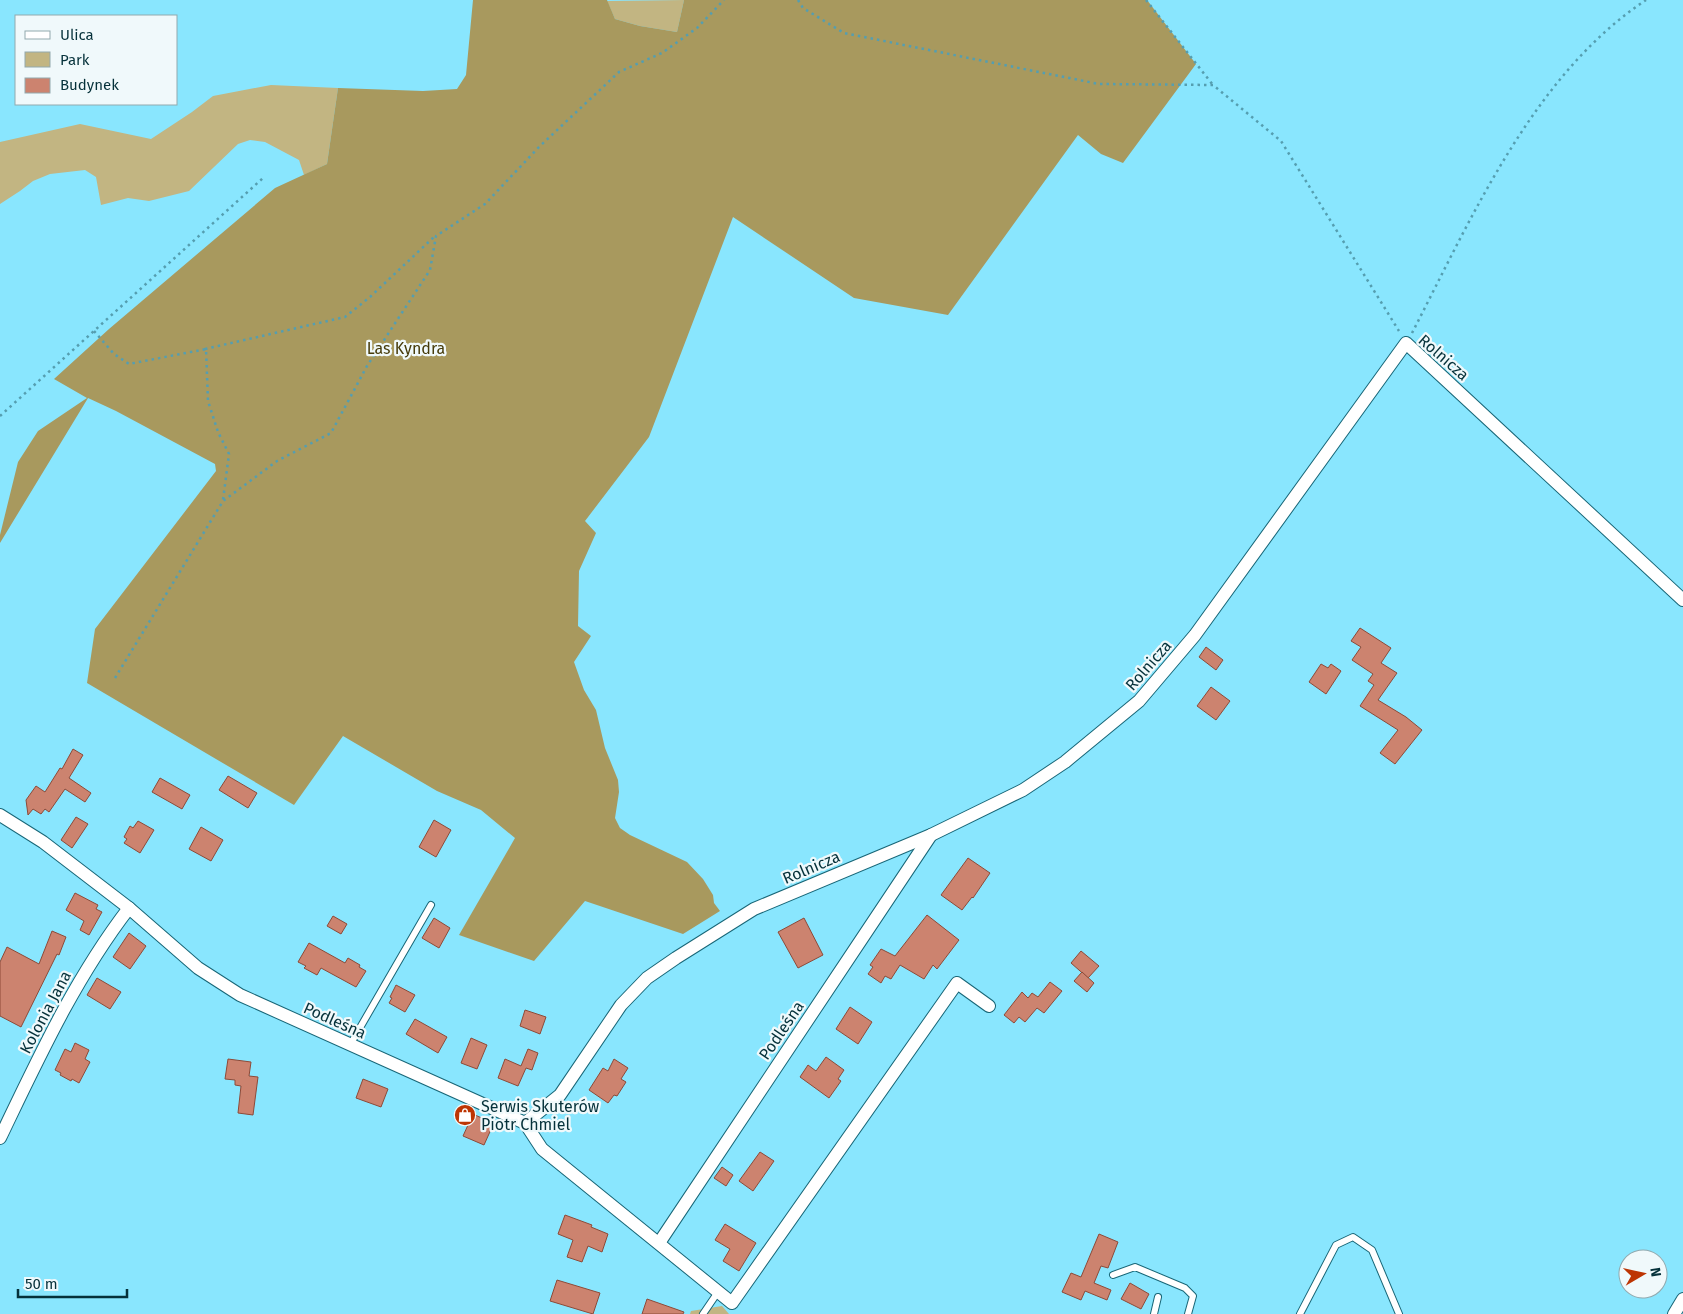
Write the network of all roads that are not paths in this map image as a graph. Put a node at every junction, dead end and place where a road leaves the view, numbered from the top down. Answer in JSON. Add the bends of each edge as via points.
{"nodes":[{"id":1,"x":1683,"y":600,"type":"edge"},
{"id":2,"x":0,"y":815,"type":"edge"},
{"id":3,"x":931,"y":835,"type":"junction"},
{"id":4,"x":431,"y":905,"type":"dead end"},
{"id":5,"x":129,"y":908,"type":"junction"},
{"id":6,"x":989,"y":1006,"type":"dead end"},
{"id":7,"x":350,"y":1045,"type":"junction"},
{"id":8,"x":526,"y":1123,"type":"junction"},
{"id":9,"x":0,"y":1138,"type":"edge"},
{"id":10,"x":659,"y":1243,"type":"junction"},
{"id":11,"x":1113,"y":1275,"type":"dead end"},
{"id":12,"x":718,"y":1292,"type":"junction"},
{"id":13,"x":1158,"y":1297,"type":"dead end"},
{"id":14,"x":1683,"y":1299,"type":"edge"},
{"id":15,"x":703,"y":1314,"type":"edge"},
{"id":16,"x":1154,"y":1314,"type":"edge"},
{"id":17,"x":1188,"y":1314,"type":"edge"},
{"id":18,"x":1300,"y":1314,"type":"edge"},
{"id":19,"x":1399,"y":1314,"type":"edge"},
{"id":20,"x":1674,"y":1314,"type":"edge"}],
"edges":[{"from":1,"to":3,"type":"street","name":"Rolnicza","via":[[1406,343],[1195,636],[1139,701],[1065,762],[1023,790]]},
{"from":2,"to":5,"type":"street","name":"Podleśna","via":[[43,842]]},
{"from":3,"to":8,"type":"street","name":"Rolnicza","via":[[754,909],[647,978],[621,1005],[560,1095]]},
{"from":3,"to":10,"type":"street","name":"Podleśna"},
{"from":4,"to":7,"type":"lane"},
{"from":5,"to":7,"type":"street","name":"Podleśna","via":[[198,968],[240,995]]},
{"from":5,"to":9,"type":"street","name":"Kolonia Jana","via":[[99,948],[62,1013]]},
{"from":6,"to":12,"type":"street","via":[[957,983],[732,1303]]},
{"from":7,"to":8,"type":"street","name":"Podleśna"},
{"from":8,"to":10,"type":"street","via":[[542,1149]]},
{"from":10,"to":12,"type":"street"},
{"from":11,"to":17,"type":"lane","via":[[1135,1267],[1186,1288],[1193,1296]]},
{"from":12,"to":15,"type":"lane"},
{"from":13,"to":16,"type":"lane"},
{"from":14,"to":20,"type":"street"},
{"from":18,"to":19,"type":"lane","via":[[1336,1245],[1354,1237],[1372,1250]]}]}
